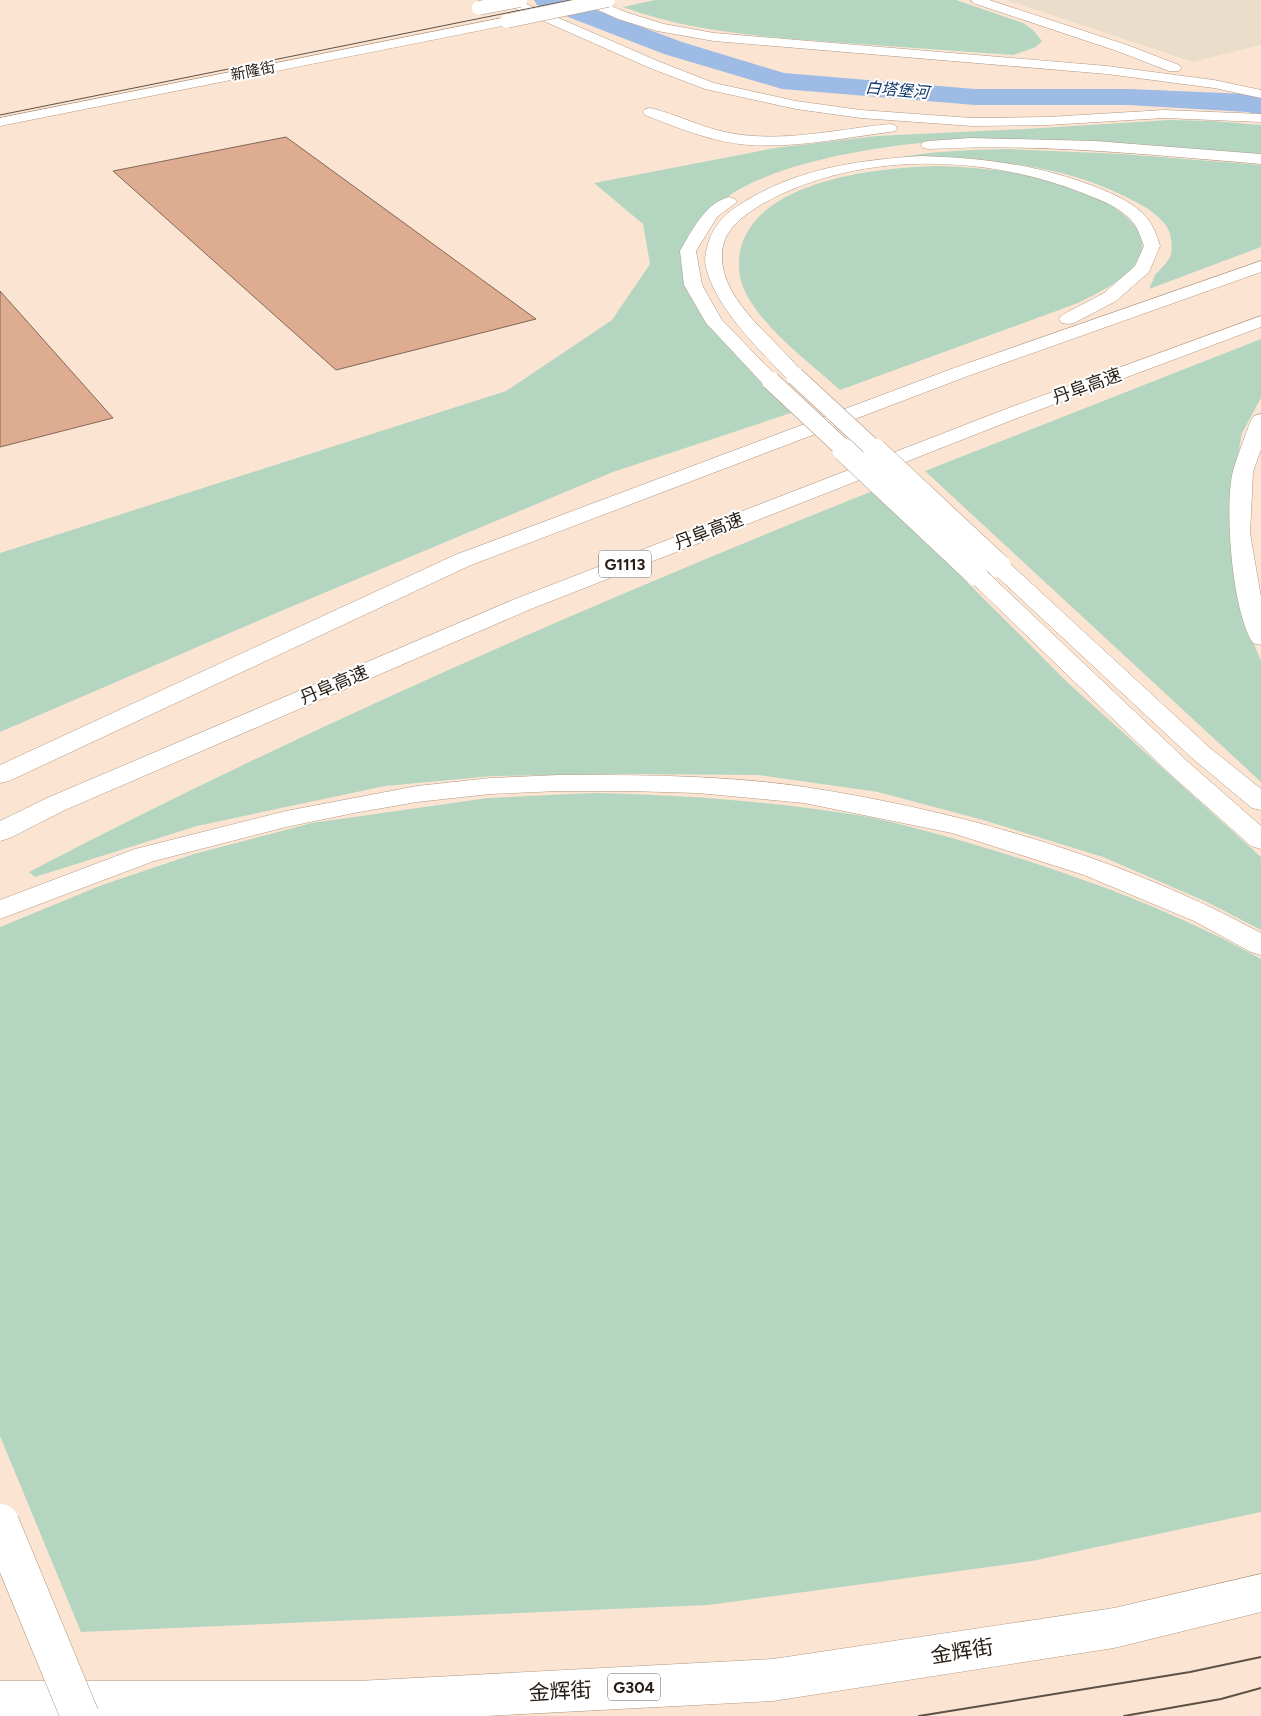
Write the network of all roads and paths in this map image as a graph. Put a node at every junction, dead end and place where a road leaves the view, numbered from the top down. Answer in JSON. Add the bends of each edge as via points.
{"nodes":[{"id":1,"x":507,"y":0,"type":"edge"},
{"id":2,"x":520,"y":0,"type":"edge"},
{"id":3,"x":587,"y":0,"type":"edge"},
{"id":4,"x":608,"y":0,"type":"edge"},
{"id":5,"x":977,"y":0,"type":"edge"},
{"id":6,"x":474,"y":9,"type":"dead end"},
{"id":7,"x":1066,"y":30,"type":"junction"},
{"id":8,"x":1072,"y":45,"type":"dead end"},
{"id":9,"x":1059,"y":53,"type":"dead end"},
{"id":10,"x":1019,"y":62,"type":"junction"},
{"id":11,"x":1214,"y":84,"type":"junction"},
{"id":12,"x":1261,"y":94,"type":"edge"},
{"id":13,"x":796,"y":105,"type":"junction"},
{"id":14,"x":650,"y":112,"type":"dead end"},
{"id":15,"x":1261,"y":118,"type":"edge"},
{"id":16,"x":0,"y":122,"type":"edge"},
{"id":17,"x":972,"y":122,"type":"junction"},
{"id":18,"x":716,"y":134,"type":"junction"},
{"id":19,"x":1261,"y":159,"type":"edge"},
{"id":20,"x":1261,"y":266,"type":"edge"},
{"id":21,"x":1261,"y":321,"type":"edge"},
{"id":22,"x":962,"y":372,"type":"junction"},
{"id":23,"x":1261,"y":420,"type":"edge"},
{"id":24,"x":1261,"y":638,"type":"edge"},
{"id":25,"x":0,"y":775,"type":"edge"},
{"id":26,"x":1261,"y":802,"type":"edge"},
{"id":27,"x":0,"y":832,"type":"edge"},
{"id":28,"x":1261,"y":840,"type":"edge"},
{"id":29,"x":0,"y":910,"type":"edge"},
{"id":30,"x":1261,"y":945,"type":"edge"},
{"id":31,"x":0,"y":1523,"type":"edge"},
{"id":32,"x":1261,"y":1593,"type":"edge"},
{"id":33,"x":0,"y":1702,"type":"edge"},
{"id":34,"x":80,"y":1716,"type":"edge"}],
"edges":[{"from":1,"to":13,"type":"main road","via":[[710,86]]},
{"from":2,"to":6,"type":"main road","bridge":true},
{"from":3,"to":10,"type":"main road","via":[[662,28],[714,37]]},
{"from":4,"to":16,"type":"main road","name":"新隆街","bridge":true},
{"from":5,"to":7,"type":"main road"},
{"from":7,"to":8,"type":"main road","via":[[1076,39]]},
{"from":7,"to":11,"type":"main road"},
{"from":9,"to":10,"type":"main road"},
{"from":10,"to":11,"type":"main road"},
{"from":11,"to":12,"type":"main road"},
{"from":13,"to":17,"type":"main road","via":[[861,114]]},
{"from":13,"to":18,"type":"main road","via":[[804,112],[796,125],[784,131]]},
{"from":14,"to":18,"type":"main road"},
{"from":15,"to":17,"type":"main road","via":[[1164,114]]},
{"from":17,"to":18,"type":"main road","via":[[773,141]]},
{"from":19,"to":28,"type":"main road","bridge":true,"via":[[994,141],[930,144],[855,154],[805,166],[751,186],[711,214],[688,251],[692,285],[716,323],[770,381],[1178,767]]},
{"from":20,"to":22,"type":"main road"},
{"from":21,"to":27,"type":"main road","name":"丹阜高速","number":"G1113","via":[[1014,413],[523,604],[56,804]]},
{"from":22,"to":25,"type":"main road","via":[[463,560]]},
{"from":22,"to":26,"type":"main road","bridge":true,"via":[[1110,297],[1143,268],[1152,246],[1142,222],[1112,199],[1080,184],[990,163],[943,160],[862,164],[808,177],[764,194],[726,222],[713,257],[719,284],[742,317],[795,376],[1201,753]]},
{"from":23,"to":24,"type":"main road","via":[[1243,472],[1239,533],[1252,618]]},
{"from":29,"to":30,"type":"main road","via":[[145,855],[286,818],[417,794],[490,786],[628,783],[698,785],[804,795],[957,825],[1094,869],[1204,914]]},
{"from":31,"to":34,"type":"main road","bridge":true},
{"from":32,"to":33,"type":"main road","name":"金辉街","number":"G304","via":[[1114,1628],[773,1680],[358,1702]]}]}
